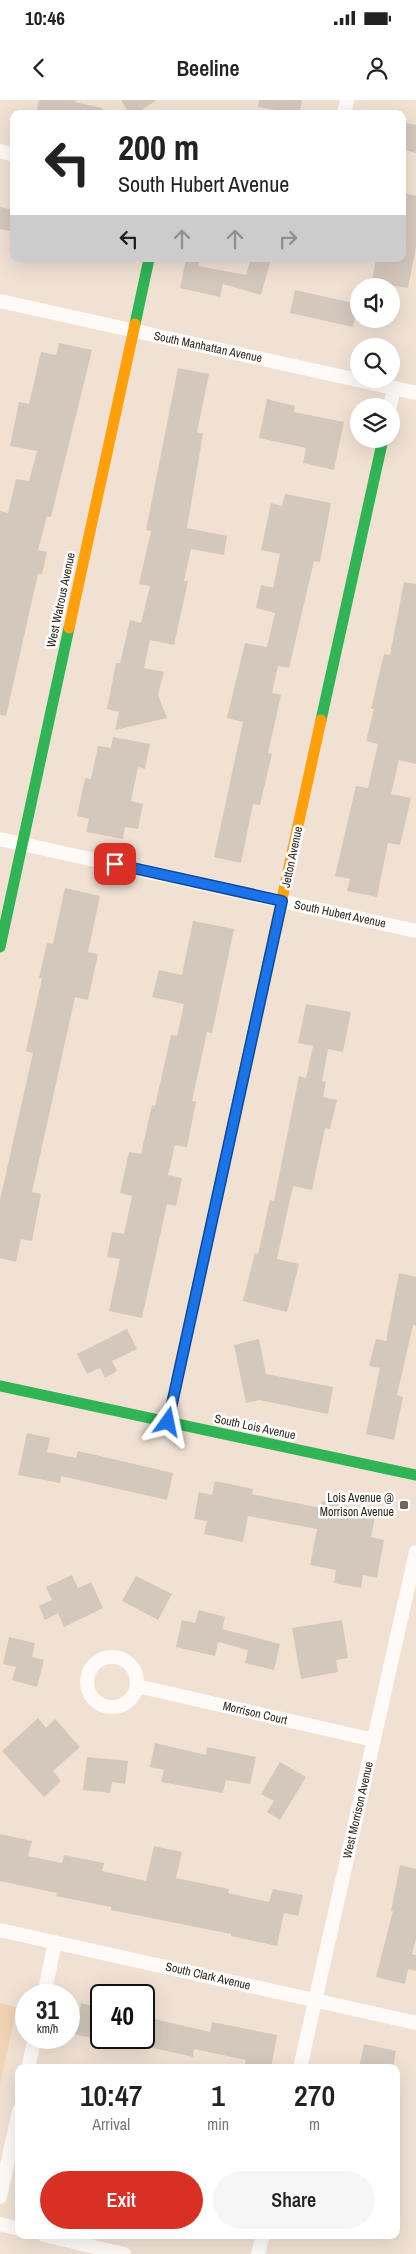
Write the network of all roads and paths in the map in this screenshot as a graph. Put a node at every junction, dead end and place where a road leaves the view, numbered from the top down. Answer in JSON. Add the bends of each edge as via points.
{"nodes":[{"id":1,"x":148,"y":262,"type":"edge"},
{"id":2,"x":0,"y":301,"type":"edge"},
{"id":3,"x":133,"y":331,"type":"junction"},
{"id":4,"x":350,"y":378,"type":"edge"},
{"id":5,"x":394,"y":388,"type":"joint"},
{"id":6,"x":416,"y":393,"type":"edge"},
{"id":7,"x":392,"y":398,"type":"edge"},
{"id":8,"x":381,"y":448,"type":"edge"},
{"id":9,"x":0,"y":839,"type":"edge"},
{"id":10,"x":22,"y":844,"type":"junction"},
{"id":11,"x":282,"y":901,"type":"junction"},
{"id":12,"x":416,"y":931,"type":"edge"},
{"id":13,"x":0,"y":947,"type":"edge"},
{"id":14,"x":0,"y":1386,"type":"edge"},
{"id":15,"x":168,"y":1422,"type":"junction"},
{"id":16,"x":416,"y":1475,"type":"edge"},
{"id":17,"x":416,"y":1552,"type":"edge"},
{"id":18,"x":137,"y":1686,"type":"dead end"},
{"id":19,"x":374,"y":1740,"type":"junction"},
{"id":20,"x":0,"y":1930,"type":"edge"},
{"id":21,"x":55,"y":1942,"type":"junction"},
{"id":22,"x":46,"y":1984,"type":"edge"},
{"id":23,"x":315,"y":2000,"type":"junction"},
{"id":24,"x":416,"y":2023,"type":"edge"},
{"id":25,"x":32,"y":2049,"type":"edge"},
{"id":26,"x":29,"y":2064,"type":"edge"},
{"id":27,"x":301,"y":2064,"type":"edge"},
{"id":28,"x":15,"y":2129,"type":"edge"},
{"id":29,"x":0,"y":2197,"type":"edge"},
{"id":30,"x":0,"y":2224,"type":"edge"},
{"id":31,"x":15,"y":2228,"type":"edge"},
{"id":32,"x":61,"y":2239,"type":"edge"},
{"id":33,"x":262,"y":2239,"type":"edge"},
{"id":34,"x":124,"y":2254,"type":"edge"},
{"id":35,"x":258,"y":2254,"type":"edge"}],
"edges":[{"from":1,"to":3,"type":"street","name":"West Watrous Avenue"},
{"from":2,"to":3,"type":"street","name":"South Manhattan Avenue"},
{"from":3,"to":4,"type":"street","name":"South Manhattan Avenue"},
{"from":3,"to":10,"type":"street","name":"West Watrous Avenue"},
{"from":5,"to":6,"type":"street","name":"South Manhattan Avenue"},
{"from":5,"to":7,"type":"street"},
{"from":8,"to":11,"type":"street","name":"Jetton Avenue"},
{"from":9,"to":10,"type":"street","name":"South Hubert Avenue"},
{"from":10,"to":11,"type":"street","name":"South Hubert Avenue"},
{"from":10,"to":13,"type":"street","name":"West Watrous Avenue"},
{"from":11,"to":12,"type":"street","name":"South Hubert Avenue"},
{"from":11,"to":15,"type":"street","name":"Jetton Avenue"},
{"from":14,"to":15,"type":"street","name":"South Lois Avenue"},
{"from":15,"to":16,"type":"street","name":"South Lois Avenue"},
{"from":17,"to":19,"type":"street","name":"West Morrison Avenue"},
{"from":18,"to":19,"type":"street","name":"Morrison Court"},
{"from":19,"to":23,"type":"street","name":"West Morrison Avenue"},
{"from":20,"to":21,"type":"street","name":"South Clark Avenue"},
{"from":21,"to":22,"type":"street"},
{"from":21,"to":23,"type":"street","name":"South Clark Avenue"},
{"from":23,"to":24,"type":"street","name":"South Clark Avenue"},
{"from":23,"to":27,"type":"street","name":"West Morrison Avenue"},
{"from":25,"to":26,"type":"street"},
{"from":28,"to":29,"type":"street"},
{"from":30,"to":31,"type":"street"},
{"from":32,"to":34,"type":"street"},
{"from":33,"to":35,"type":"street"}]}
